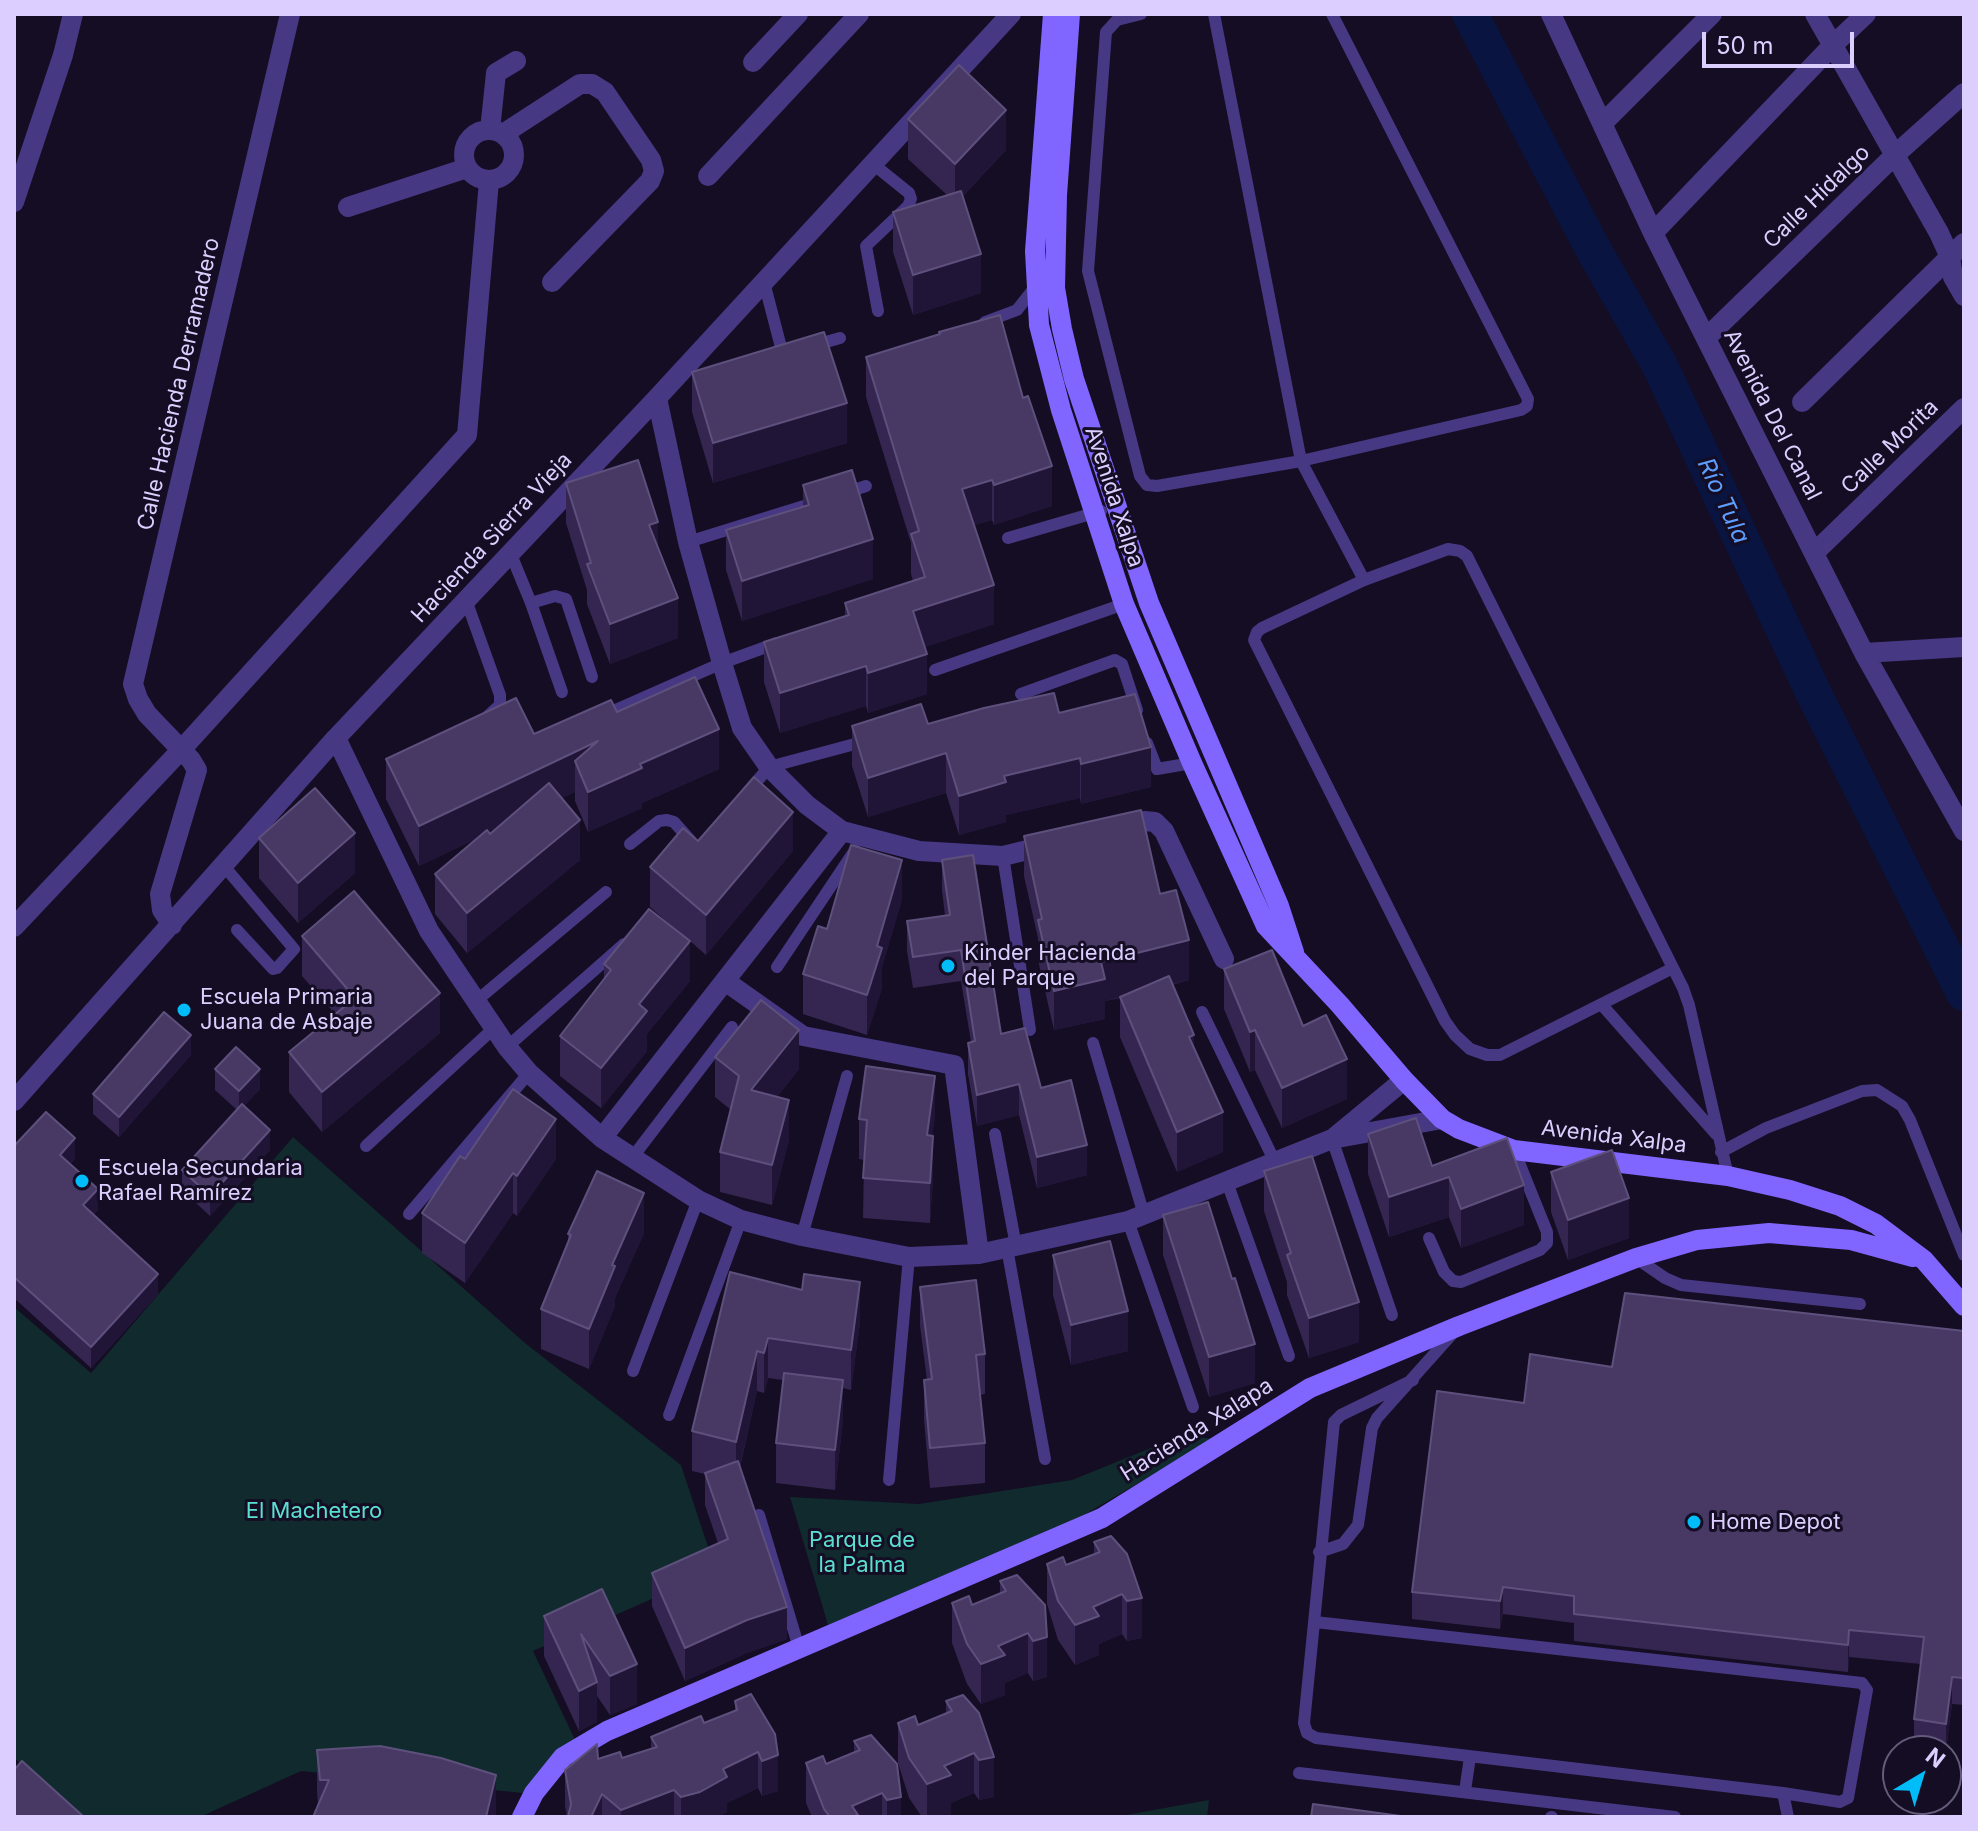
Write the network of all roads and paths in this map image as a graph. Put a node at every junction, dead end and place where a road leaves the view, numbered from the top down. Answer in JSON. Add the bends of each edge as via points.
{"nodes":[{"id":1,"x":73,"y":14,"type":"edge"},
{"id":2,"x":290,"y":14,"type":"edge"},
{"id":3,"x":798,"y":14,"type":"edge"},
{"id":4,"x":859,"y":14,"type":"edge"},
{"id":5,"x":1011,"y":14,"type":"edge"},
{"id":6,"x":1053,"y":14,"type":"edge"},
{"id":7,"x":1070,"y":14,"type":"edge"},
{"id":8,"x":1141,"y":14,"type":"edge"},
{"id":9,"x":1214,"y":14,"type":"edge"},
{"id":10,"x":1332,"y":14,"type":"edge"},
{"id":11,"x":1551,"y":14,"type":"edge"},
{"id":12,"x":1712,"y":14,"type":"edge"},
{"id":13,"x":1815,"y":14,"type":"edge"},
{"id":14,"x":1866,"y":14,"type":"edge"},
{"id":15,"x":1833,"y":45,"type":"junction"},
{"id":16,"x":516,"y":61,"type":"dead end"},
{"id":17,"x":753,"y":62,"type":"dead end"},
{"id":18,"x":1964,"y":93,"type":"edge"},
{"id":19,"x":1603,"y":123,"type":"junction"},
{"id":20,"x":496,"y":132,"type":"junction"},
{"id":21,"x":1896,"y":154,"type":"junction"},
{"id":22,"x":873,"y":164,"type":"junction"},
{"id":23,"x":467,"y":168,"type":"junction"},
{"id":24,"x":708,"y":176,"type":"dead end"},
{"id":25,"x":489,"y":181,"type":"junction"},
{"id":26,"x":14,"y":202,"type":"edge"},
{"id":27,"x":348,"y":207,"type":"dead end"},
{"id":28,"x":1653,"y":233,"type":"junction"},
{"id":29,"x":1957,"y":250,"type":"edge"},
{"id":30,"x":552,"y":282,"type":"dead end"},
{"id":31,"x":764,"y":282,"type":"junction"},
{"id":32,"x":1046,"y":287,"type":"junction"},
{"id":33,"x":1964,"y":296,"type":"edge"},
{"id":34,"x":878,"y":311,"type":"dead end"},
{"id":35,"x":973,"y":326,"type":"edge"},
{"id":36,"x":840,"y":338,"type":"dead end"},
{"id":37,"x":1706,"y":338,"type":"junction"},
{"id":38,"x":783,"y":355,"type":"junction"},
{"id":39,"x":769,"y":360,"type":"edge"},
{"id":40,"x":657,"y":398,"type":"junction"},
{"id":41,"x":1802,"y":402,"type":"dead end"},
{"id":42,"x":1964,"y":408,"type":"edge"},
{"id":43,"x":1301,"y":461,"type":"junction"},
{"id":44,"x":866,"y":486,"type":"dead end"},
{"id":45,"x":1115,"y":507,"type":"junction"},
{"id":46,"x":1093,"y":514,"type":"junction"},
{"id":47,"x":1008,"y":538,"type":"dead end"},
{"id":48,"x":688,"y":542,"type":"junction"},
{"id":49,"x":510,"y":552,"type":"junction"},
{"id":50,"x":1814,"y":553,"type":"junction"},
{"id":51,"x":1364,"y":580,"type":"junction"},
{"id":52,"x":1146,"y":595,"type":"junction"},
{"id":53,"x":466,"y":600,"type":"junction"},
{"id":54,"x":531,"y":603,"type":"junction"},
{"id":55,"x":1124,"y":604,"type":"junction"},
{"id":56,"x":794,"y":636,"type":"edge"},
{"id":57,"x":1964,"y":647,"type":"edge"},
{"id":58,"x":1864,"y":653,"type":"junction"},
{"id":59,"x":722,"y":663,"type":"junction"},
{"id":60,"x":935,"y":670,"type":"dead end"},
{"id":61,"x":592,"y":677,"type":"dead end"},
{"id":62,"x":562,"y":692,"type":"dead end"},
{"id":63,"x":1021,"y":694,"type":"dead end"},
{"id":64,"x":596,"y":718,"type":"edge"},
{"id":65,"x":481,"y":719,"type":"edge"},
{"id":66,"x":1141,"y":722,"type":"edge"},
{"id":67,"x":885,"y":736,"type":"edge"},
{"id":68,"x":1146,"y":737,"type":"edge"},
{"id":69,"x":336,"y":738,"type":"junction"},
{"id":70,"x":181,"y":750,"type":"junction"},
{"id":71,"x":1213,"y":756,"type":"junction"},
{"id":72,"x":1192,"y":763,"type":"junction"},
{"id":73,"x":769,"y":767,"type":"junction"},
{"id":74,"x":741,"y":800,"type":"edge"},
{"id":75,"x":842,"y":831,"type":"junction"},
{"id":76,"x":1102,"y":831,"type":"edge"},
{"id":77,"x":1964,"y":831,"type":"edge"},
{"id":78,"x":864,"y":837,"type":"junction"},
{"id":79,"x":1074,"y":838,"type":"edge"},
{"id":80,"x":630,"y":844,"type":"dead end"},
{"id":81,"x":704,"y":844,"type":"edge"},
{"id":82,"x":1003,"y":856,"type":"junction"},
{"id":83,"x":224,"y":866,"type":"junction"},
{"id":84,"x":606,"y":892,"type":"dead end"},
{"id":85,"x":172,"y":925,"type":"junction"},
{"id":86,"x":14,"y":927,"type":"edge"},
{"id":87,"x":237,"y":930,"type":"dead end"},
{"id":88,"x":629,"y":939,"type":"edge"},
{"id":89,"x":1296,"y":956,"type":"junction"},
{"id":90,"x":1224,"y":959,"type":"dead end"},
{"id":91,"x":777,"y":967,"type":"dead end"},
{"id":92,"x":1673,"y":968,"type":"junction"},
{"id":93,"x":725,"y":981,"type":"junction"},
{"id":94,"x":475,"y":1002,"type":"junction"},
{"id":95,"x":1602,"y":1005,"type":"junction"},
{"id":96,"x":1202,"y":1012,"type":"dead end"},
{"id":97,"x":732,"y":1027,"type":"dead end"},
{"id":98,"x":493,"y":1029,"type":"junction"},
{"id":99,"x":1030,"y":1030,"type":"dead end"},
{"id":100,"x":1093,"y":1043,"type":"dead end"},
{"id":101,"x":507,"y":1047,"type":"junction"},
{"id":102,"x":529,"y":1073,"type":"junction"},
{"id":103,"x":847,"y":1076,"type":"dead end"},
{"id":104,"x":1404,"y":1080,"type":"junction"},
{"id":105,"x":14,"y":1101,"type":"edge"},
{"id":106,"x":1442,"y":1119,"type":"junction"},
{"id":107,"x":995,"y":1134,"type":"dead end"},
{"id":108,"x":1718,"y":1136,"type":"junction"},
{"id":109,"x":602,"y":1138,"type":"junction"},
{"id":110,"x":1332,"y":1139,"type":"junction"},
{"id":111,"x":366,"y":1146,"type":"dead end"},
{"id":112,"x":1514,"y":1150,"type":"junction"},
{"id":113,"x":1721,"y":1152,"type":"junction"},
{"id":114,"x":632,"y":1158,"type":"junction"},
{"id":115,"x":1275,"y":1162,"type":"junction"},
{"id":116,"x":1728,"y":1176,"type":"junction"},
{"id":117,"x":1227,"y":1182,"type":"junction"},
{"id":118,"x":698,"y":1200,"type":"junction"},
{"id":119,"x":409,"y":1214,"type":"dead end"},
{"id":120,"x":1136,"y":1218,"type":"junction"},
{"id":121,"x":741,"y":1220,"type":"junction"},
{"id":122,"x":802,"y":1236,"type":"junction"},
{"id":123,"x":1429,"y":1238,"type":"dead end"},
{"id":124,"x":1012,"y":1247,"type":"junction"},
{"id":125,"x":979,"y":1254,"type":"junction"},
{"id":126,"x":1964,"y":1255,"type":"edge"},
{"id":127,"x":909,"y":1257,"type":"junction"},
{"id":128,"x":1636,"y":1258,"type":"junction"},
{"id":129,"x":1924,"y":1260,"type":"junction"},
{"id":130,"x":1860,"y":1304,"type":"dead end"},
{"id":131,"x":1964,"y":1306,"type":"edge"},
{"id":132,"x":1392,"y":1315,"type":"dead end"},
{"id":133,"x":1459,"y":1326,"type":"junction"},
{"id":134,"x":1289,"y":1356,"type":"dead end"},
{"id":135,"x":633,"y":1371,"type":"dead end"},
{"id":136,"x":1413,"y":1380,"type":"junction"},
{"id":137,"x":1193,"y":1407,"type":"dead end"},
{"id":138,"x":669,"y":1415,"type":"dead end"},
{"id":139,"x":1045,"y":1459,"type":"dead end"},
{"id":140,"x":889,"y":1480,"type":"dead end"},
{"id":141,"x":759,"y":1515,"type":"edge"},
{"id":142,"x":1319,"y":1552,"type":"junction"},
{"id":143,"x":1315,"y":1622,"type":"junction"},
{"id":144,"x":799,"y":1648,"type":"junction"},
{"id":145,"x":1470,"y":1757,"type":"junction"},
{"id":146,"x":1299,"y":1773,"type":"dead end"},
{"id":147,"x":1465,"y":1791,"type":"junction"},
{"id":148,"x":1783,"y":1793,"type":"junction"},
{"id":149,"x":1593,"y":1813,"type":"edge"},
{"id":150,"x":1552,"y":1814,"type":"edge"},
{"id":151,"x":522,"y":1817,"type":"edge"},
{"id":152,"x":1675,"y":1817,"type":"edge"},
{"id":153,"x":1788,"y":1817,"type":"edge"}],
"edges":[{"from":1,"to":26,"type":"street"},
{"from":2,"to":70,"type":"street","name":"Calle Hacienda Derramadero","via":[[133,684],[147,714]]},
{"from":3,"to":17,"type":"street"},
{"from":4,"to":24,"type":"street"},
{"from":5,"to":22,"type":"street","name":"Hacienda Sierra Vieja"},
{"from":6,"to":32,"type":"main road","name":"Avenida Xalpa","via":[[1035,251]]},
{"from":7,"to":32,"type":"main road","name":"Avenida Xalpa"},
{"from":8,"to":43,"type":"lane","via":[[1117,20],[1106,32],[1088,271],[1140,476],[1147,485],[1157,486]]},
{"from":9,"to":43,"type":"lane"},
{"from":10,"to":43,"type":"lane","via":[[1528,399],[1521,410]]},
{"from":11,"to":19,"type":"street","name":"Avenida Del Canal"},
{"from":12,"to":19,"type":"street"},
{"from":13,"to":15,"type":"street"},
{"from":14,"to":15,"type":"street"},
{"from":15,"to":21,"type":"street"},
{"from":15,"to":28,"type":"street"},
{"from":16,"to":20,"type":"street","via":[[496,73]]},
{"from":18,"to":21,"type":"street","name":"Calle Hidalgo"},
{"from":19,"to":28,"type":"street","name":"Avenida Del Canal"},
{"from":20,"to":23,"type":"street","via":[[477,133],[468,142]]},
{"from":20,"to":25,"type":"street","via":[[512,143],[515,156],[502,178]]},
{"from":20,"to":30,"type":"street","via":[[580,84],[592,84],[605,92],[651,160],[650,181]]},
{"from":21,"to":29,"type":"street"},
{"from":21,"to":37,"type":"street","name":"Calle Hidalgo"},
{"from":22,"to":31,"type":"street","name":"Hacienda Sierra Vieja"},
{"from":22,"to":34,"type":"lane","via":[[911,199],[866,246]]},
{"from":23,"to":25,"type":"street"},
{"from":23,"to":27,"type":"street"},
{"from":25,"to":70,"type":"street","via":[[467,435]]},
{"from":28,"to":37,"type":"street","name":"Avenida Del Canal"},
{"from":29,"to":33,"type":"street","via":[[1953,277]]},
{"from":29,"to":41,"type":"street"},
{"from":31,"to":38,"type":"lane"},
{"from":31,"to":40,"type":"street","name":"Hacienda Sierra Vieja"},
{"from":32,"to":35,"type":"lane","via":[[1017,310]]},
{"from":32,"to":45,"type":"main road","name":"Avenida Xalpa"},
{"from":32,"to":46,"type":"main road","name":"Avenida Xalpa","via":[[1039,325]]},
{"from":36,"to":38,"type":"lane"},
{"from":37,"to":50,"type":"street","name":"Avenida Del Canal"},
{"from":38,"to":39,"type":"lane"},
{"from":40,"to":48,"type":"street"},
{"from":40,"to":49,"type":"street","name":"Hacienda Sierra Vieja"},
{"from":42,"to":50,"type":"street","name":"Calle Morita"},
{"from":43,"to":51,"type":"lane"},
{"from":44,"to":48,"type":"lane"},
{"from":45,"to":46,"type":"lane"},
{"from":45,"to":52,"type":"main road","name":"Avenida Xalpa"},
{"from":46,"to":47,"type":"lane"},
{"from":46,"to":55,"type":"main road","name":"Avenida Xalpa"},
{"from":48,"to":59,"type":"street"},
{"from":49,"to":53,"type":"street","name":"Hacienda Sierra Vieja"},
{"from":49,"to":54,"type":"lane"},
{"from":50,"to":58,"type":"street","name":"Avenida Del Canal"},
{"from":51,"to":92,"type":"lane","via":[[1448,549],[1467,556]]},
{"from":51,"to":95,"type":"lane","via":[[1262,628],[1254,640],[1445,1021],[1470,1049],[1500,1055]]},
{"from":52,"to":55,"type":"main road"},
{"from":52,"to":71,"type":"main road","name":"Avenida Xalpa"},
{"from":53,"to":65,"type":"lane","via":[[500,695],[493,714]]},
{"from":53,"to":69,"type":"street","name":"Hacienda Sierra Vieja"},
{"from":54,"to":61,"type":"lane","via":[[555,596],[566,599]]},
{"from":54,"to":62,"type":"lane"},
{"from":55,"to":60,"type":"lane"},
{"from":55,"to":72,"type":"main road","name":"Avenida Xalpa"},
{"from":56,"to":59,"type":"lane"},
{"from":57,"to":58,"type":"street"},
{"from":58,"to":77,"type":"street","name":"Avenida Del Canal"},
{"from":59,"to":64,"type":"lane"},
{"from":59,"to":73,"type":"street","via":[[742,728]]},
{"from":63,"to":66,"type":"lane","via":[[1119,660]]},
{"from":67,"to":73,"type":"lane"},
{"from":68,"to":72,"type":"lane","via":[[1157,769]]},
{"from":69,"to":83,"type":"street","name":"Hacienda Sierra Vieja"},
{"from":69,"to":94,"type":"street","via":[[429,931]]},
{"from":70,"to":85,"type":"street","via":[[197,770],[160,894]]},
{"from":70,"to":86,"type":"street"},
{"from":71,"to":72,"type":"main road"},
{"from":71,"to":89,"type":"main road","name":"Avenida Xalpa"},
{"from":72,"to":89,"type":"main road","name":"Avenida Xalpa","via":[[1266,926]]},
{"from":73,"to":74,"type":"lane"},
{"from":73,"to":75,"type":"street"},
{"from":75,"to":78,"type":"street"},
{"from":75,"to":93,"type":"street"},
{"from":76,"to":90,"type":"street","via":[[1144,821],[1155,822],[1164,831]]},
{"from":78,"to":82,"type":"street","via":[[919,851]]},
{"from":78,"to":91,"type":"lane"},
{"from":79,"to":82,"type":"street"},
{"from":80,"to":81,"type":"lane","via":[[667,820],[698,846]]},
{"from":82,"to":99,"type":"lane"},
{"from":83,"to":85,"type":"street","name":"Hacienda Sierra Vieja"},
{"from":83,"to":87,"type":"lane","via":[[294,949],[273,969]]},
{"from":84,"to":94,"type":"lane"},
{"from":85,"to":105,"type":"street","name":"Hacienda Sierra Vieja"},
{"from":88,"to":101,"type":"lane"},
{"from":89,"to":104,"type":"main road","name":"Avenida Xalpa"},
{"from":92,"to":95,"type":"lane"},
{"from":92,"to":108,"type":"lane","via":[[1689,1005]]},
{"from":93,"to":109,"type":"street"},
{"from":93,"to":125,"type":"street","via":[[803,1036],[954,1065]]},
{"from":94,"to":98,"type":"street"},
{"from":95,"to":108,"type":"lane"},
{"from":96,"to":115,"type":"lane"},
{"from":97,"to":114,"type":"lane"},
{"from":98,"to":101,"type":"street"},
{"from":98,"to":111,"type":"lane"},
{"from":100,"to":120,"type":"lane"},
{"from":101,"to":102,"type":"street"},
{"from":102,"to":109,"type":"street"},
{"from":102,"to":119,"type":"lane"},
{"from":103,"to":122,"type":"lane"},
{"from":104,"to":106,"type":"main road","name":"Avenida Xalpa"},
{"from":104,"to":110,"type":"street"},
{"from":106,"to":110,"type":"street"},
{"from":106,"to":112,"type":"main road","name":"Avenida Xalpa"},
{"from":107,"to":124,"type":"lane"},
{"from":108,"to":113,"type":"lane"},
{"from":109,"to":114,"type":"street"},
{"from":110,"to":115,"type":"street"},
{"from":110,"to":132,"type":"lane"},
{"from":112,"to":116,"type":"main road","name":"Avenida Xalpa"},
{"from":112,"to":123,"type":"lane","via":[[1547,1243],[1461,1282],[1444,1272]]},
{"from":113,"to":116,"type":"lane"},
{"from":113,"to":126,"type":"lane","via":[[1766,1128],[1877,1090],[1902,1106],[1910,1120]]},
{"from":114,"to":118,"type":"street"},
{"from":115,"to":117,"type":"street"},
{"from":116,"to":129,"type":"main road","name":"Avenida Xalpa","via":[[1840,1206],[1876,1224]]},
{"from":117,"to":120,"type":"street"},
{"from":117,"to":134,"type":"lane"},
{"from":118,"to":121,"type":"street"},
{"from":118,"to":135,"type":"lane"},
{"from":120,"to":124,"type":"street"},
{"from":120,"to":137,"type":"lane"},
{"from":121,"to":122,"type":"street"},
{"from":121,"to":138,"type":"lane"},
{"from":122,"to":127,"type":"street"},
{"from":124,"to":125,"type":"street"},
{"from":124,"to":139,"type":"lane"},
{"from":125,"to":127,"type":"street"},
{"from":127,"to":140,"type":"lane"},
{"from":128,"to":129,"type":"main road","name":"Hacienda Xalapa","via":[[1697,1240],[1769,1233],[1851,1240]]},
{"from":128,"to":130,"type":"lane","via":[[1681,1285]]},
{"from":128,"to":133,"type":"main road","name":"Hacienda Xalapa"},
{"from":129,"to":131,"type":"main road","name":"Avenida Xalpa"},
{"from":133,"to":136,"type":"lane"},
{"from":133,"to":144,"type":"main road","name":"Hacienda Xalapa","via":[[1310,1388],[1102,1518]]},
{"from":136,"to":142,"type":"lane","via":[[1372,1428],[1358,1525],[1343,1544]]},
{"from":136,"to":142,"type":"lane","via":[[1334,1422]]},
{"from":141,"to":144,"type":"lane"},
{"from":142,"to":143,"type":"lane"},
{"from":143,"to":145,"type":"lane","via":[[1307,1733]]},
{"from":143,"to":148,"type":"lane","via":[[1866,1685],[1848,1798],[1840,1802]]},
{"from":144,"to":151,"type":"main road","name":"Hacienda Xalapa","via":[[607,1731],[563,1757]]},
{"from":145,"to":147,"type":"lane"},
{"from":145,"to":148,"type":"lane"},
{"from":146,"to":147,"type":"lane"},
{"from":147,"to":150,"type":"lane"},
{"from":148,"to":153,"type":"lane"},
{"from":149,"to":150,"type":"lane"},
{"from":149,"to":152,"type":"lane"}]}
